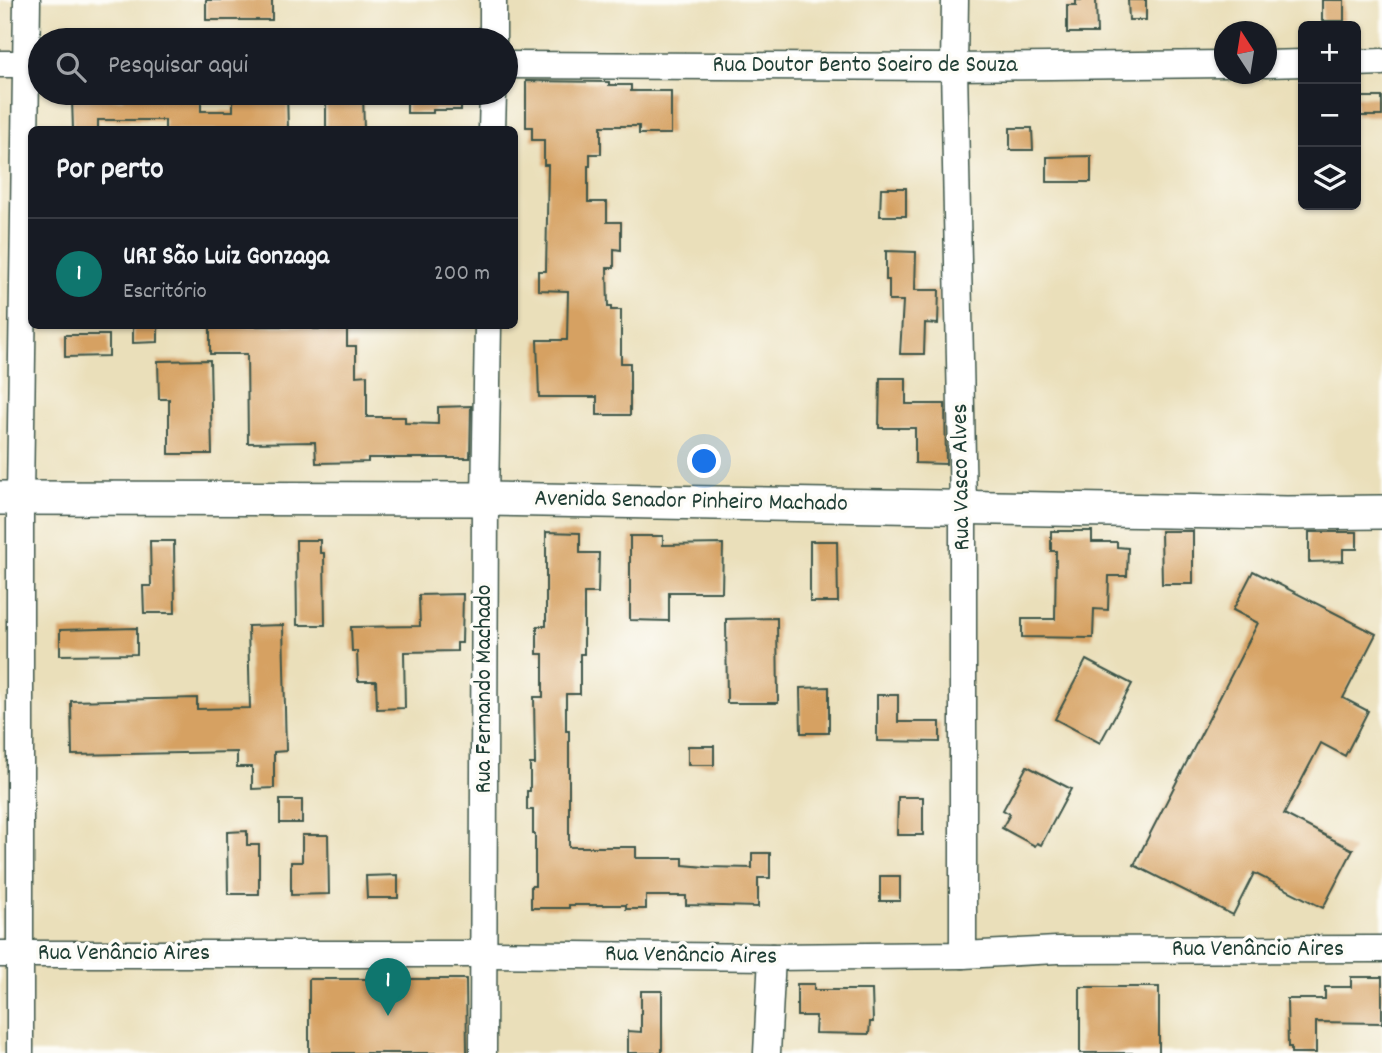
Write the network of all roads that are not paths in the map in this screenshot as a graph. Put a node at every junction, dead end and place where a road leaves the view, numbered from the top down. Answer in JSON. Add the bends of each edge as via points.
{"nodes":[{"id":1,"x":27,"y":0,"type":"edge"},
{"id":2,"x":493,"y":0,"type":"edge"},
{"id":3,"x":956,"y":0,"type":"edge"},
{"id":4,"x":30,"y":28,"type":"edge"},
{"id":5,"x":493,"y":28,"type":"edge"},
{"id":6,"x":1382,"y":62,"type":"edge"},
{"id":7,"x":1298,"y":63,"type":"edge"},
{"id":8,"x":1361,"y":63,"type":"edge"},
{"id":9,"x":0,"y":64,"type":"edge"},
{"id":10,"x":28,"y":64,"type":"edge"},
{"id":11,"x":1214,"y":64,"type":"edge"},
{"id":12,"x":1277,"y":64,"type":"edge"},
{"id":13,"x":518,"y":65,"type":"edge"},
{"id":14,"x":954,"y":67,"type":"junction"},
{"id":15,"x":32,"y":105,"type":"edge"},
{"id":16,"x":493,"y":105,"type":"edge"},
{"id":17,"x":31,"y":126,"type":"edge"},
{"id":18,"x":492,"y":126,"type":"edge"},
{"id":19,"x":28,"y":172,"type":"edge"},
{"id":20,"x":488,"y":329,"type":"edge"},
{"id":21,"x":10,"y":498,"type":"edge"},
{"id":22,"x":485,"y":499,"type":"junction"},
{"id":23,"x":962,"y":506,"type":"junction"},
{"id":24,"x":1382,"y":512,"type":"edge"},
{"id":25,"x":1382,"y":949,"type":"edge"},
{"id":26,"x":10,"y":954,"type":"edge"},
{"id":27,"x":485,"y":954,"type":"junction"},
{"id":28,"x":963,"y":955,"type":"junction"},
{"id":29,"x":772,"y":957,"type":"junction"},
{"id":30,"x":20,"y":1053,"type":"edge"},
{"id":31,"x":483,"y":1053,"type":"edge"},
{"id":32,"x":767,"y":1053,"type":"edge"}],
"edges":[{"from":1,"to":4,"type":"street"},
{"from":2,"to":5,"type":"street"},
{"from":3,"to":14,"type":"street","name":"Rua Vasco Alves"},
{"from":6,"to":8,"type":"street"},
{"from":7,"to":12,"type":"street"},
{"from":9,"to":10,"type":"street"},
{"from":11,"to":14,"type":"street","name":"Rua Doutor Bento Soeiro de Souza"},
{"from":13,"to":14,"type":"street","name":"Rua Doutor Bento Soeiro de Souza"},
{"from":14,"to":23,"type":"street","name":"Rua Vasco Alves"},
{"from":15,"to":17,"type":"street"},
{"from":16,"to":18,"type":"street"},
{"from":19,"to":21,"type":"street"},
{"from":20,"to":22,"type":"street","name":"Rua Fernando Machado"},
{"from":21,"to":22,"type":"main road","name":"Avenida Senador Pinheiro Machado"},
{"from":21,"to":26,"type":"street"},
{"from":22,"to":23,"type":"main road","name":"Avenida Senador Pinheiro Machado"},
{"from":22,"to":27,"type":"street","name":"Rua Fernando Machado"},
{"from":23,"to":24,"type":"main road","name":"Avenida Senador Pinheiro Machado"},
{"from":23,"to":28,"type":"street","name":"Rua Vasco Alves"},
{"from":25,"to":28,"type":"street","name":"Rua Venâncio Aires","via":[[1057,950]]},
{"from":26,"to":27,"type":"street","name":"Rua Venâncio Aires"},
{"from":26,"to":30,"type":"street"},
{"from":27,"to":29,"type":"street","name":"Rua Venâncio Aires"},
{"from":27,"to":31,"type":"street","name":"Rua Fernando Machado"},
{"from":28,"to":29,"type":"street","name":"Rua Venâncio Aires"},
{"from":29,"to":32,"type":"street"}]}
